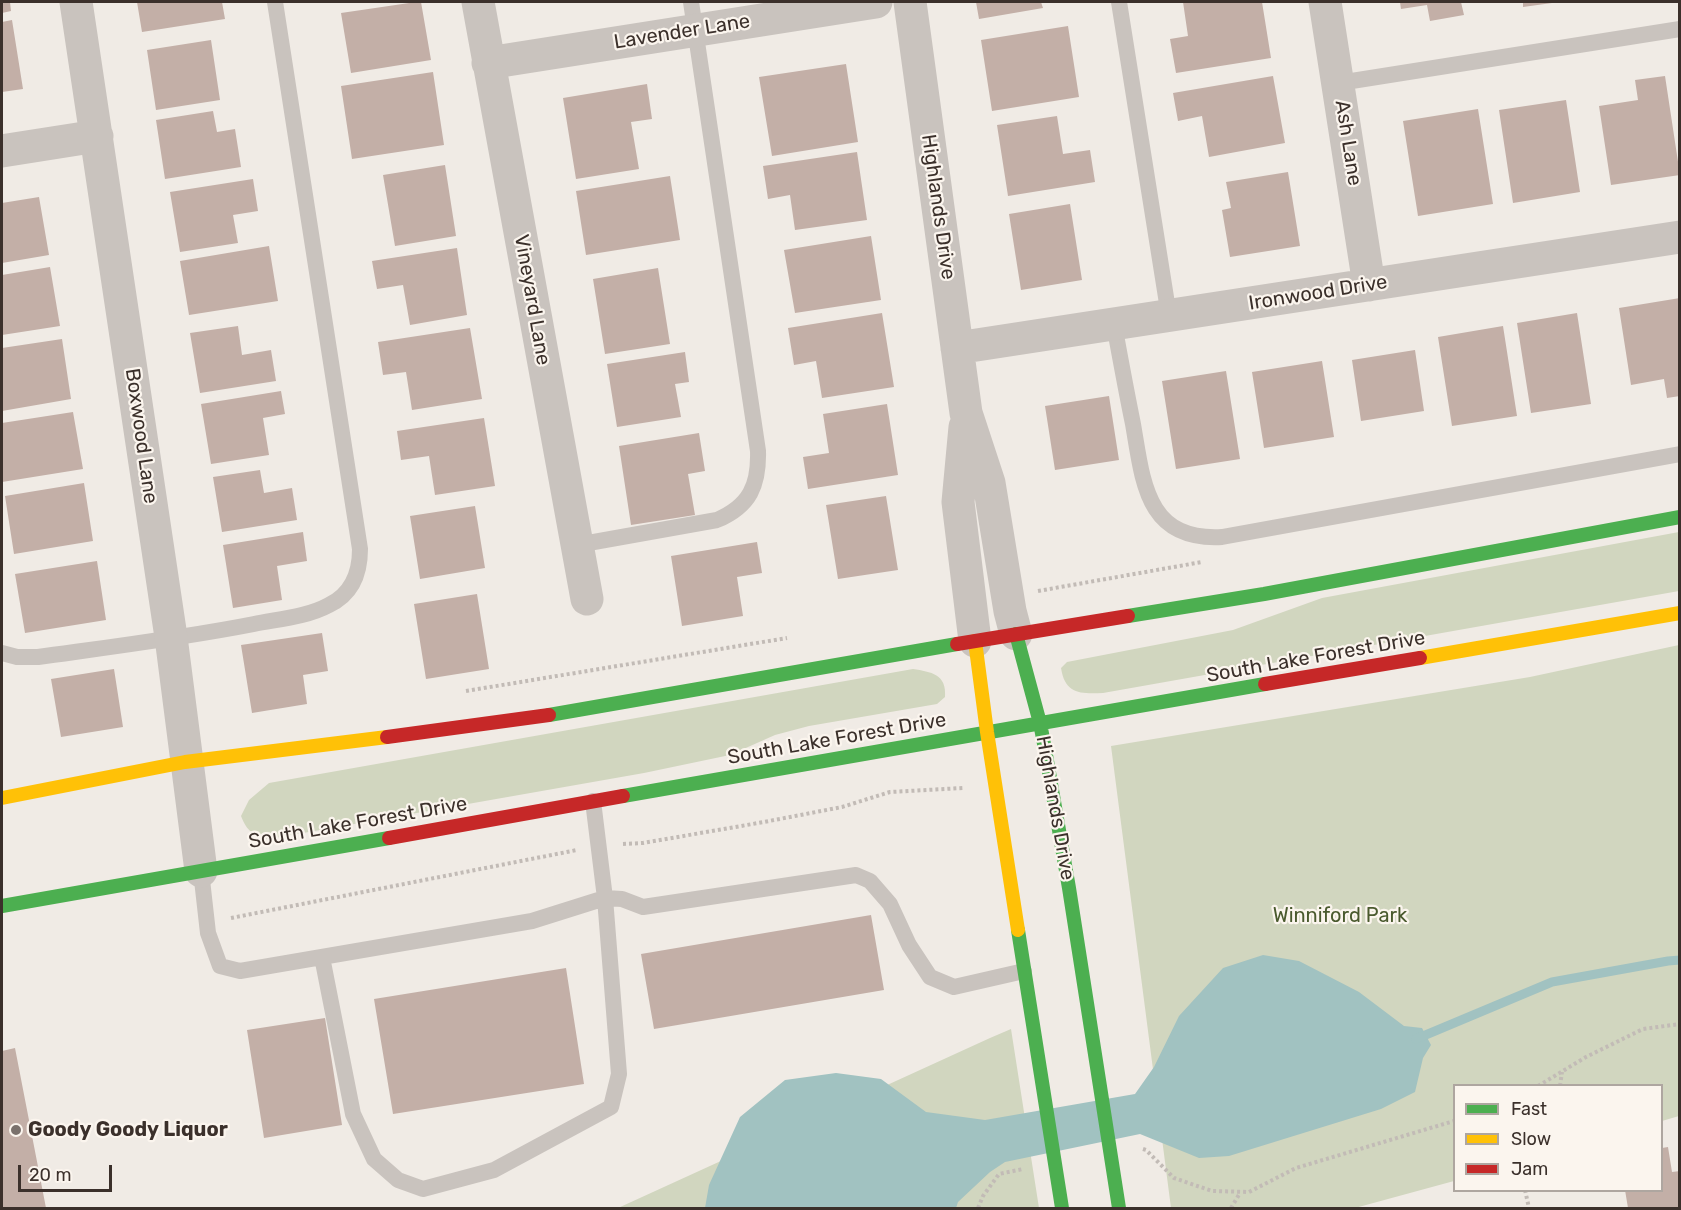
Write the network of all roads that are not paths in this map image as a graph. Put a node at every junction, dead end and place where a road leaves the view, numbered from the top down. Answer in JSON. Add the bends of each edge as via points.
{"nodes":[{"id":1,"x":76,"y":2,"type":"edge"},
{"id":2,"x":275,"y":2,"type":"edge"},
{"id":3,"x":478,"y":2,"type":"edge"},
{"id":4,"x":876,"y":2,"type":"edge"},
{"id":5,"x":910,"y":2,"type":"edge"},
{"id":6,"x":1119,"y":2,"type":"edge"},
{"id":7,"x":1325,"y":2,"type":"edge"},
{"id":8,"x":693,"y":16,"type":"edge"},
{"id":9,"x":1680,"y":29,"type":"edge"},
{"id":10,"x":488,"y":63,"type":"junction"},
{"id":11,"x":1339,"y":83,"type":"junction"},
{"id":12,"x":97,"y":136,"type":"junction"},
{"id":13,"x":2,"y":151,"type":"edge"},
{"id":14,"x":1680,"y":237,"type":"edge"},
{"id":15,"x":1370,"y":285,"type":"junction"},
{"id":16,"x":1169,"y":316,"type":"junction"},
{"id":17,"x":1114,"y":324,"type":"junction"},
{"id":18,"x":957,"y":348,"type":"junction"},
{"id":19,"x":966,"y":413,"type":"junction"},
{"id":20,"x":1680,"y":454,"type":"edge"},
{"id":21,"x":1680,"y":517,"type":"edge"},
{"id":22,"x":577,"y":545,"type":"junction"},
{"id":23,"x":587,"y":599,"type":"dead end"},
{"id":24,"x":1680,"y":613,"type":"edge"},
{"id":25,"x":1016,"y":634,"type":"junction"},
{"id":26,"x":171,"y":637,"type":"junction"},
{"id":27,"x":975,"y":640,"type":"junction"},
{"id":28,"x":2,"y":653,"type":"edge"},
{"id":29,"x":1040,"y":723,"type":"junction"},
{"id":30,"x":987,"y":732,"type":"junction"},
{"id":31,"x":186,"y":762,"type":"junction"},
{"id":32,"x":2,"y":798,"type":"edge"},
{"id":33,"x":593,"y":801,"type":"junction"},
{"id":34,"x":201,"y":871,"type":"junction"},
{"id":35,"x":605,"y":898,"type":"junction"},
{"id":36,"x":2,"y":906,"type":"edge"},
{"id":37,"x":322,"y":957,"type":"junction"},
{"id":38,"x":1024,"y":971,"type":"junction"},
{"id":39,"x":1118,"y":1208,"type":"edge"},
{"id":40,"x":1062,"y":1209,"type":"edge"}],
"edges":[{"from":1,"to":12,"type":"street","name":"Boxwood Lane"},
{"from":2,"to":26,"type":"lane","via":[[360,566],[347,593],[330,605],[302,614]]},
{"from":3,"to":10,"type":"street","name":"Vineyard Lane"},
{"from":4,"to":8,"type":"street","name":"Lavender Lane"},
{"from":5,"to":18,"type":"street","name":"Highlands Drive"},
{"from":6,"to":16,"type":"lane"},
{"from":7,"to":11,"type":"street","name":"Ash Lane"},
{"from":8,"to":10,"type":"street","name":"Lavender Lane"},
{"from":8,"to":22,"type":"lane","via":[[758,451],[754,486],[742,504],[717,520]]},
{"from":9,"to":11,"type":"lane"},
{"from":10,"to":22,"type":"street","name":"Vineyard Lane"},
{"from":11,"to":15,"type":"street","name":"Ash Lane"},
{"from":12,"to":13,"type":"street"},
{"from":12,"to":26,"type":"street","name":"Boxwood Lane"},
{"from":14,"to":15,"type":"street","name":"Ironwood Drive"},
{"from":15,"to":16,"type":"street","name":"Ironwood Drive"},
{"from":16,"to":17,"type":"street","name":"Ironwood Drive"},
{"from":17,"to":18,"type":"street","name":"Ironwood Drive"},
{"from":17,"to":20,"type":"lane","via":[[1144,488],[1161,516],[1192,535],[1222,537]]},
{"from":18,"to":19,"type":"street","name":"Highlands Drive"},
{"from":19,"to":25,"type":"street","name":"Highlands Drive","via":[[989,483]]},
{"from":19,"to":27,"type":"street","name":"Highlands Drive","via":[[958,502]]},
{"from":21,"to":25,"type":"main road","via":[[1264,594]]},
{"from":22,"to":23,"type":"street","name":"Vineyard Lane"},
{"from":24,"to":29,"type":"main road","name":"South Lake Forest Drive"},
{"from":25,"to":27,"type":"main road"},
{"from":25,"to":29,"type":"main road","name":"Highlands Drive"},
{"from":26,"to":28,"type":"lane","via":[[38,657]]},
{"from":26,"to":31,"type":"street","name":"Boxwood Lane"},
{"from":27,"to":30,"type":"main road","name":"Highlands Drive"},
{"from":27,"to":31,"type":"main road","via":[[514,721]]},
{"from":29,"to":30,"type":"main road","name":"South Lake Forest Drive"},
{"from":29,"to":39,"type":"main road","name":"Highlands Drive"},
{"from":30,"to":33,"type":"main road","name":"South Lake Forest Drive"},
{"from":30,"to":38,"type":"main road","name":"Highlands Drive"},
{"from":31,"to":32,"type":"main road"},
{"from":31,"to":34,"type":"street","name":"Boxwood Lane"},
{"from":33,"to":34,"type":"main road","name":"South Lake Forest Drive"},
{"from":33,"to":35,"type":"lane"},
{"from":34,"to":36,"type":"main road","name":"South Lake Forest Drive"},
{"from":34,"to":37,"type":"lane","via":[[208,933],[220,966],[240,971]]},
{"from":35,"to":37,"type":"lane","via":[[532,921]]},
{"from":35,"to":37,"type":"lane","via":[[619,1074],[611,1107],[494,1170],[423,1189],[398,1180],[374,1159],[352,1114]]},
{"from":35,"to":38,"type":"lane","via":[[622,898],[643,907],[856,875],[870,881],[890,904],[909,945],[930,977],[954,987]]},
{"from":38,"to":40,"type":"main road","name":"Highlands Drive"}]}
